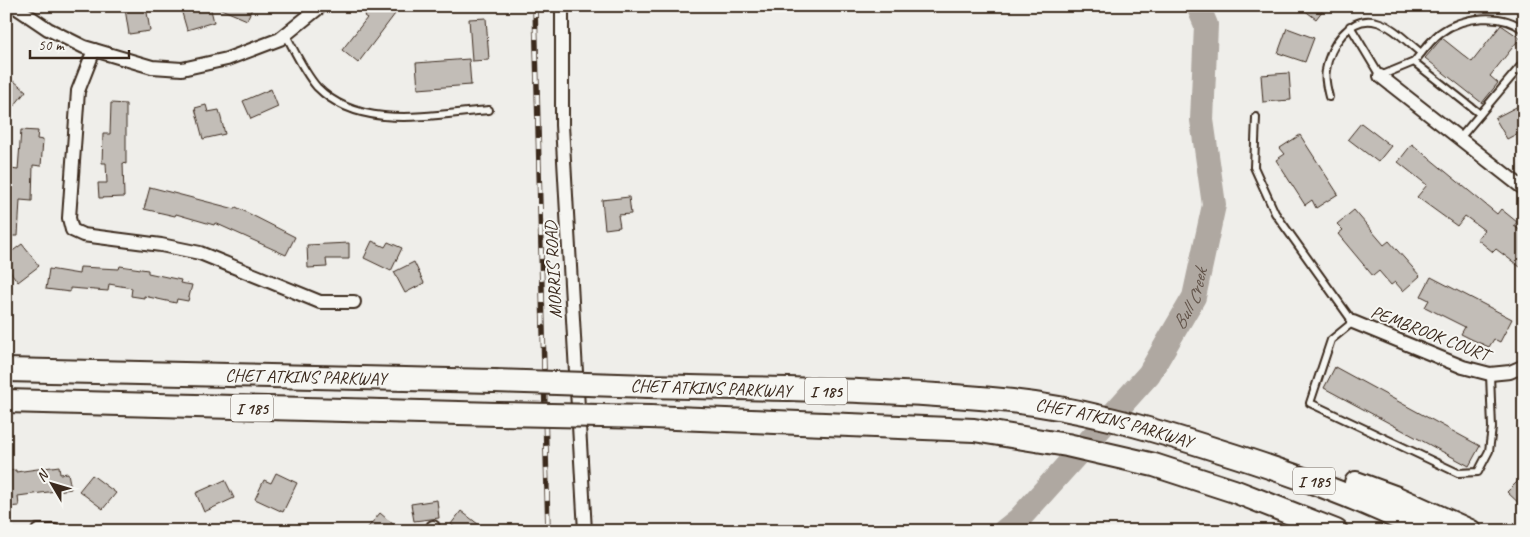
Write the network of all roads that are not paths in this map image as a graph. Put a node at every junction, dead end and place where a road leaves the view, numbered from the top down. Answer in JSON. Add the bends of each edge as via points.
{"nodes":[{"id":1,"x":14,"y":6,"type":"edge"},
{"id":2,"x":321,"y":6,"type":"edge"},
{"id":3,"x":562,"y":6,"type":"edge"},
{"id":4,"x":1350,"y":26,"type":"junction"},
{"id":5,"x":1524,"y":30,"type":"edge"},
{"id":6,"x":286,"y":35,"type":"junction"},
{"id":7,"x":94,"y":50,"type":"junction"},
{"id":8,"x":1422,"y":53,"type":"junction"},
{"id":9,"x":1414,"y":62,"type":"junction"},
{"id":10,"x":1524,"y":62,"type":"edge"},
{"id":11,"x":1380,"y":76,"type":"junction"},
{"id":12,"x":1329,"y":97,"type":"dead end"},
{"id":13,"x":489,"y":110,"type":"dead end"},
{"id":14,"x":1480,"y":114,"type":"junction"},
{"id":15,"x":1256,"y":117,"type":"dead end"},
{"id":16,"x":1460,"y":138,"type":"junction"},
{"id":17,"x":1524,"y":188,"type":"edge"},
{"id":18,"x":354,"y":302,"type":"dead end"},
{"id":19,"x":1353,"y":322,"type":"junction"},
{"id":20,"x":1524,"y":366,"type":"edge"},
{"id":21,"x":6,"y":370,"type":"edge"},
{"id":22,"x":1490,"y":374,"type":"junction"},
{"id":23,"x":6,"y":401,"type":"edge"},
{"id":24,"x":1204,"y":440,"type":"junction"},
{"id":25,"x":38,"y":531,"type":"edge"},
{"id":26,"x":54,"y":531,"type":"edge"},
{"id":27,"x":585,"y":531,"type":"edge"},
{"id":28,"x":1336,"y":531,"type":"edge"},
{"id":29,"x":1425,"y":531,"type":"edge"},
{"id":30,"x":1470,"y":531,"type":"edge"}],
"edges":[{"from":1,"to":7,"type":"street","via":[[48,29]]},
{"from":2,"to":6,"type":"street"},
{"from":3,"to":27,"type":"street","name":"MORRIS ROAD","via":[[562,125]]},
{"from":4,"to":8,"type":"lane","via":[[1361,21],[1375,21]]},
{"from":4,"to":11,"type":"lane"},
{"from":4,"to":12,"type":"lane","via":[[1339,38],[1326,68]]},
{"from":5,"to":8,"type":"lane","via":[[1498,17],[1473,20],[1442,31]]},
{"from":6,"to":7,"type":"street","via":[[227,59],[182,69],[152,67]]},
{"from":6,"to":13,"type":"lane","via":[[318,88],[330,98],[363,113],[401,117]]},
{"from":7,"to":18,"type":"street","via":[[78,91],[69,218],[72,230],[83,235],[200,252],[320,302]]},
{"from":8,"to":9,"type":"lane"},
{"from":9,"to":11,"type":"lane"},
{"from":9,"to":14,"type":"lane"},
{"from":10,"to":14,"type":"lane"},
{"from":11,"to":16,"type":"street"},
{"from":14,"to":16,"type":"lane"},
{"from":15,"to":19,"type":"lane","via":[[1254,167],[1275,213]]},
{"from":16,"to":17,"type":"street"},
{"from":19,"to":22,"type":"street","name":"PEMBROOK COURT","via":[[1463,367]]},
{"from":19,"to":22,"type":"lane","via":[[1331,340],[1310,403],[1458,473],[1478,472],[1489,451],[1492,428]]},
{"from":20,"to":22,"type":"street","name":"PEMBROOK COURT","via":[[1510,372]]},
{"from":21,"to":24,"type":"highway","name":"CHET ATKINS PARKWAY","number":"I 185","bridge":true,"via":[[876,392],[1003,400],[1188,430]]},
{"from":23,"to":28,"type":"highway","name":"CHET ATKINS PARKWAY","number":"I 185","bridge":true,"via":[[650,417],[974,430],[1067,445],[1173,471]]},
{"from":24,"to":29,"type":"highway","name":"CHET ATKINS PARKWAY","number":"I 185","via":[[1359,499]]},
{"from":24,"to":30,"type":"highway","via":[[1291,459],[1397,498]]},
{"from":25,"to":26,"type":"street"}]}
